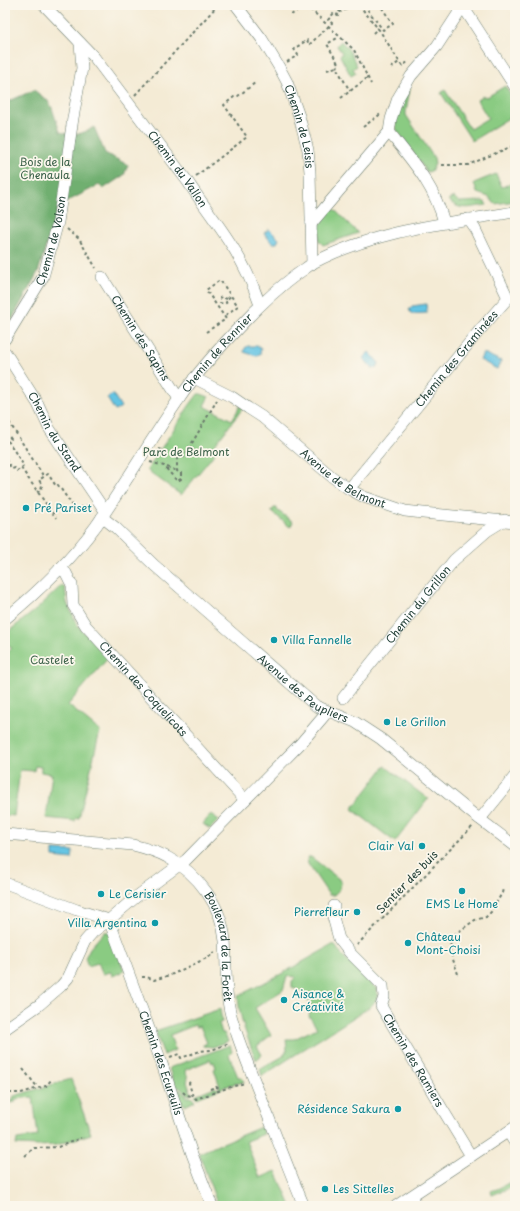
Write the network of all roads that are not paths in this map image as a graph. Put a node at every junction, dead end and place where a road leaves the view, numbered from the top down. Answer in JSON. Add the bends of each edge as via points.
{"nodes":[{"id":1,"x":44,"y":5,"type":"edge"},
{"id":2,"x":236,"y":5,"type":"edge"},
{"id":3,"x":462,"y":5,"type":"edge"},
{"id":4,"x":80,"y":43,"type":"junction"},
{"id":5,"x":515,"y":87,"type":"edge"},
{"id":6,"x":389,"y":132,"type":"junction"},
{"id":7,"x":515,"y":212,"type":"edge"},
{"id":8,"x":468,"y":219,"type":"junction"},
{"id":9,"x":444,"y":222,"type":"junction"},
{"id":10,"x":311,"y":224,"type":"junction"},
{"id":11,"x":312,"y":264,"type":"junction"},
{"id":12,"x":102,"y":277,"type":"road end"},
{"id":13,"x":508,"y":298,"type":"junction"},
{"id":14,"x":260,"y":305,"type":"junction"},
{"id":15,"x":515,"y":308,"type":"edge"},
{"id":16,"x":5,"y":339,"type":"edge"},
{"id":17,"x":5,"y":352,"type":"edge"},
{"id":18,"x":194,"y":378,"type":"junction"},
{"id":19,"x":179,"y":399,"type":"junction"},
{"id":20,"x":349,"y":489,"type":"junction"},
{"id":21,"x":104,"y":514,"type":"junction"},
{"id":22,"x":515,"y":516,"type":"edge"},
{"id":23,"x":503,"y":521,"type":"junction"},
{"id":24,"x":515,"y":522,"type":"edge"},
{"id":25,"x":60,"y":568,"type":"junction"},
{"id":26,"x":5,"y":619,"type":"edge"},
{"id":27,"x":343,"y":698,"type":"dead end"},
{"id":28,"x":326,"y":711,"type":"junction"},
{"id":29,"x":515,"y":776,"type":"edge"},
{"id":30,"x":245,"y":800,"type":"junction"},
{"id":31,"x":478,"y":820,"type":"junction"},
{"id":32,"x":5,"y":834,"type":"edge"},
{"id":33,"x":515,"y":846,"type":"edge"},
{"id":34,"x":180,"y":865,"type":"junction"},
{"id":35,"x":5,"y":883,"type":"edge"},
{"id":36,"x":334,"y":906,"type":"dead end"},
{"id":37,"x":109,"y":920,"type":"junction"},
{"id":38,"x":5,"y":1029,"type":"edge"},
{"id":39,"x":511,"y":1129,"type":"edge"},
{"id":40,"x":515,"y":1143,"type":"edge"},
{"id":41,"x":472,"y":1156,"type":"junction"},
{"id":42,"x":410,"y":1197,"type":"junction"},
{"id":43,"x":212,"y":1206,"type":"edge"},
{"id":44,"x":304,"y":1206,"type":"edge"},
{"id":45,"x":396,"y":1206,"type":"edge"},
{"id":46,"x":418,"y":1206,"type":"edge"}],
"edges":[{"from":1,"to":4,"type":"street"},
{"from":2,"to":10,"type":"street","name":"Chemin de Leisis","via":[[279,67],[293,99],[308,150]]},
{"from":3,"to":5,"type":"street"},
{"from":3,"to":6,"type":"street","via":[[437,46],[415,71],[398,98]]},
{"from":4,"to":14,"type":"street","name":"Chemin du Vallon","via":[[188,182],[229,241]]},
{"from":4,"to":16,"type":"street","name":"Chemin de Volson","via":[[82,68],[58,222],[43,277]]},
{"from":6,"to":9,"type":"street","via":[[425,178],[441,210]]},
{"from":6,"to":10,"type":"street"},
{"from":7,"to":8,"type":"street","name":"Chemin de Rennier"},
{"from":8,"to":9,"type":"street","name":"Chemin de Rennier"},
{"from":8,"to":13,"type":"street"},
{"from":9,"to":11,"type":"street","name":"Chemin de Rennier","via":[[374,239]]},
{"from":10,"to":11,"type":"street","name":"Chemin de Leisis"},
{"from":11,"to":14,"type":"street","name":"Chemin de Rennier"},
{"from":12,"to":19,"type":"street","name":"Chemin des Sapins"},
{"from":13,"to":15,"type":"street"},
{"from":13,"to":20,"type":"street","name":"Chemin des Graminées"},
{"from":14,"to":18,"type":"street","name":"Chemin de Rennier"},
{"from":17,"to":21,"type":"street","name":"Chemin du Stand","via":[[38,404],[49,428]]},
{"from":18,"to":19,"type":"street","name":"Chemin de Rennier"},
{"from":18,"to":20,"type":"street","name":"Avenue de Belmont","via":[[232,397],[262,417]]},
{"from":19,"to":21,"type":"street","name":"Chemin de Rennier"},
{"from":20,"to":23,"type":"street","name":"Avenue de Belmont","via":[[364,497],[405,510]]},
{"from":21,"to":25,"type":"street","name":"Chemin de Rennier"},
{"from":21,"to":28,"type":"street","name":"Avenue des Peupliers","via":[[154,565],[302,695]]},
{"from":22,"to":23,"type":"street","name":"Chemin du Grillon"},
{"from":23,"to":24,"type":"street","name":"Avenue de Belmont"},
{"from":23,"to":27,"type":"street","name":"Chemin du Grillon","via":[[487,531],[454,560]]},
{"from":25,"to":26,"type":"street","name":"Chemin de Rennier"},
{"from":25,"to":30,"type":"street","name":"Chemin des Coquelicots","via":[[66,573],[72,585],[73,605],[86,626]]},
{"from":28,"to":30,"type":"street","via":[[301,743]]},
{"from":28,"to":31,"type":"street","name":"Avenue des Peupliers","via":[[356,722],[381,739]]},
{"from":29,"to":31,"type":"street"},
{"from":30,"to":34,"type":"street"},
{"from":31,"to":33,"type":"street","name":"Avenue des Peupliers"},
{"from":32,"to":34,"type":"street","name":"Boulevard de la Forêt","via":[[133,845],[159,853]]},
{"from":34,"to":37,"type":"street"},
{"from":34,"to":44,"type":"street","name":"Boulevard de la Forêt","via":[[201,884],[220,917],[232,1021]]},
{"from":35,"to":37,"type":"street"},
{"from":36,"to":41,"type":"street","name":"Chemin des Ramiers","via":[[332,917],[338,939],[383,986],[384,998],[380,1006]]},
{"from":37,"to":38,"type":"street","via":[[84,941],[68,978],[61,986]]},
{"from":37,"to":43,"type":"street","name":"Chemin des Ecureuils"},
{"from":39,"to":40,"type":"street"},
{"from":39,"to":41,"type":"street"},
{"from":41,"to":42,"type":"street"},
{"from":42,"to":45,"type":"street"},
{"from":42,"to":46,"type":"street"}]}
